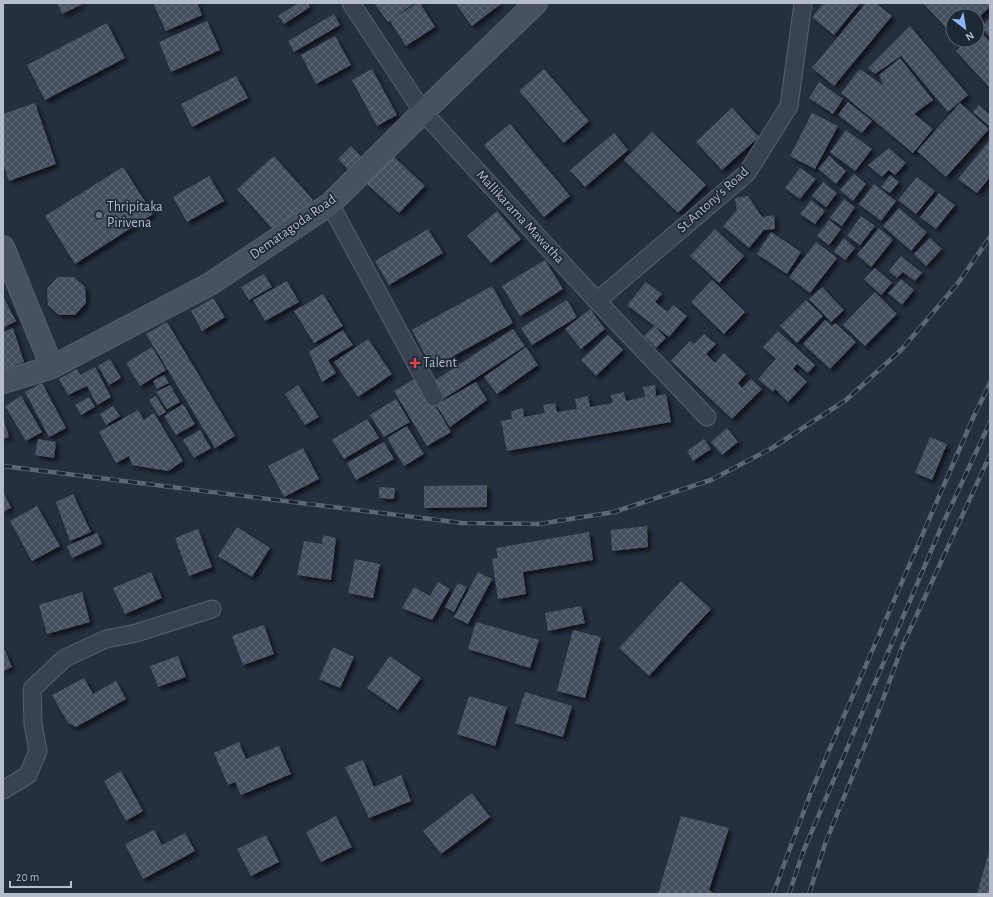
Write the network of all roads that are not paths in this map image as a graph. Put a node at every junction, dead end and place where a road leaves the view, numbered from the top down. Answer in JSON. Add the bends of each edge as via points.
{"nodes":[{"id":1,"x":351,"y":3,"type":"edge"},
{"id":2,"x":536,"y":3,"type":"edge"},
{"id":3,"x":803,"y":3,"type":"edge"},
{"id":4,"x":423,"y":112,"type":"junction"},
{"id":5,"x":330,"y":204,"type":"junction"},
{"id":6,"x":3,"y":248,"type":"edge"},
{"id":7,"x":597,"y":301,"type":"junction"},
{"id":8,"x":52,"y":367,"type":"junction"},
{"id":9,"x":3,"y":382,"type":"edge"},
{"id":10,"x":434,"y":398,"type":"dead end"},
{"id":11,"x":707,"y":417,"type":"dead end"},
{"id":12,"x":212,"y":609,"type":"dead end"},
{"id":13,"x":3,"y":790,"type":"edge"}],
"edges":[{"from":1,"to":4,"type":"street","name":"Mallikarama Mawatha"},
{"from":2,"to":4,"type":"main road","name":"Dematagoda Road"},
{"from":3,"to":7,"type":"street","name":"St.Antony's Road","via":[[790,106],[747,173]]},
{"from":4,"to":5,"type":"main road","name":"Dematagoda Road"},
{"from":4,"to":7,"type":"street","name":"Mallikarama Mawatha"},
{"from":5,"to":8,"type":"main road","name":"Dematagoda Road","via":[[210,284]]},
{"from":5,"to":10,"type":"street"},
{"from":6,"to":8,"type":"main road"},
{"from":7,"to":11,"type":"street","name":"Mallikarama Mawatha"},
{"from":8,"to":9,"type":"main road","name":"Dematagoda Road"},
{"from":12,"to":13,"type":"street","via":[[106,639],[65,658],[32,689],[33,724],[38,751],[28,775]]}]}
